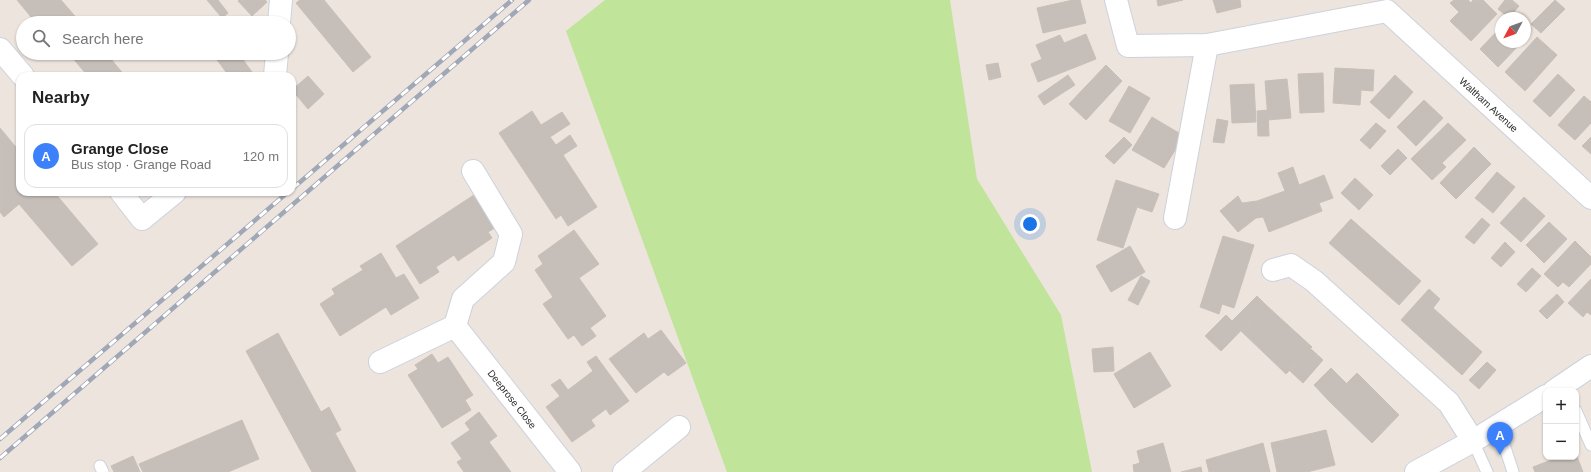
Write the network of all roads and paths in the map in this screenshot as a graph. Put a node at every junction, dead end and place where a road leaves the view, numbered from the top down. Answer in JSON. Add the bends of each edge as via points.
{"nodes":[{"id":1,"x":281,"y":0,"type":"edge"},
{"id":2,"x":1116,"y":0,"type":"edge"},
{"id":3,"x":1391,"y":6,"type":"edge"},
{"id":4,"x":280,"y":16,"type":"edge"},
{"id":5,"x":1207,"y":45,"type":"junction"},
{"id":6,"x":0,"y":49,"type":"edge"},
{"id":7,"x":276,"y":60,"type":"edge"},
{"id":8,"x":20,"y":72,"type":"edge"},
{"id":9,"x":275,"y":72,"type":"edge"},
{"id":10,"x":473,"y":171,"type":"dead end"},
{"id":11,"x":124,"y":196,"type":"edge"},
{"id":12,"x":169,"y":196,"type":"edge"},
{"id":13,"x":1591,"y":198,"type":"edge"},
{"id":14,"x":1175,"y":218,"type":"dead end"},
{"id":15,"x":1273,"y":270,"type":"dead end"},
{"id":16,"x":454,"y":326,"type":"junction"},
{"id":17,"x":380,"y":362,"type":"dead end"},
{"id":18,"x":1591,"y":366,"type":"edge"},
{"id":19,"x":1563,"y":388,"type":"edge"},
{"id":20,"x":1543,"y":398,"type":"edge"},
{"id":21,"x":1579,"y":418,"type":"edge"},
{"id":22,"x":1498,"y":426,"type":"junction"},
{"id":23,"x":679,"y":427,"type":"dead end"},
{"id":24,"x":1473,"y":441,"type":"junction"},
{"id":25,"x":1591,"y":445,"type":"edge"},
{"id":26,"x":570,"y":472,"type":"edge"},
{"id":27,"x":624,"y":472,"type":"edge"},
{"id":28,"x":1416,"y":472,"type":"edge"},
{"id":29,"x":1487,"y":472,"type":"edge"},
{"id":30,"x":1513,"y":472,"type":"edge"}],
"edges":[{"from":1,"to":4,"type":"street"},
{"from":2,"to":5,"type":"street","name":"Waltham Avenue","via":[[1128,46]]},
{"from":3,"to":5,"type":"street","name":"Waltham Avenue"},
{"from":3,"to":13,"type":"street","name":"Waltham Avenue"},
{"from":5,"to":14,"type":"street"},
{"from":6,"to":8,"type":"street"},
{"from":7,"to":9,"type":"street"},
{"from":10,"to":16,"type":"street","via":[[511,234],[504,262],[463,299]]},
{"from":11,"to":12,"type":"street","via":[[142,219]]},
{"from":15,"to":24,"type":"street","via":[[1291,265],[1314,281],[1449,403]]},
{"from":16,"to":17,"type":"street"},
{"from":16,"to":26,"type":"street","name":"Deeprose Close"},
{"from":18,"to":19,"type":"street"},
{"from":20,"to":22,"type":"street"},
{"from":21,"to":25,"type":"lane"},
{"from":22,"to":24,"type":"street"},
{"from":22,"to":30,"type":"lane"},
{"from":23,"to":27,"type":"street"},
{"from":24,"to":28,"type":"street","via":[[1443,461]]},
{"from":24,"to":29,"type":"lane"}]}
